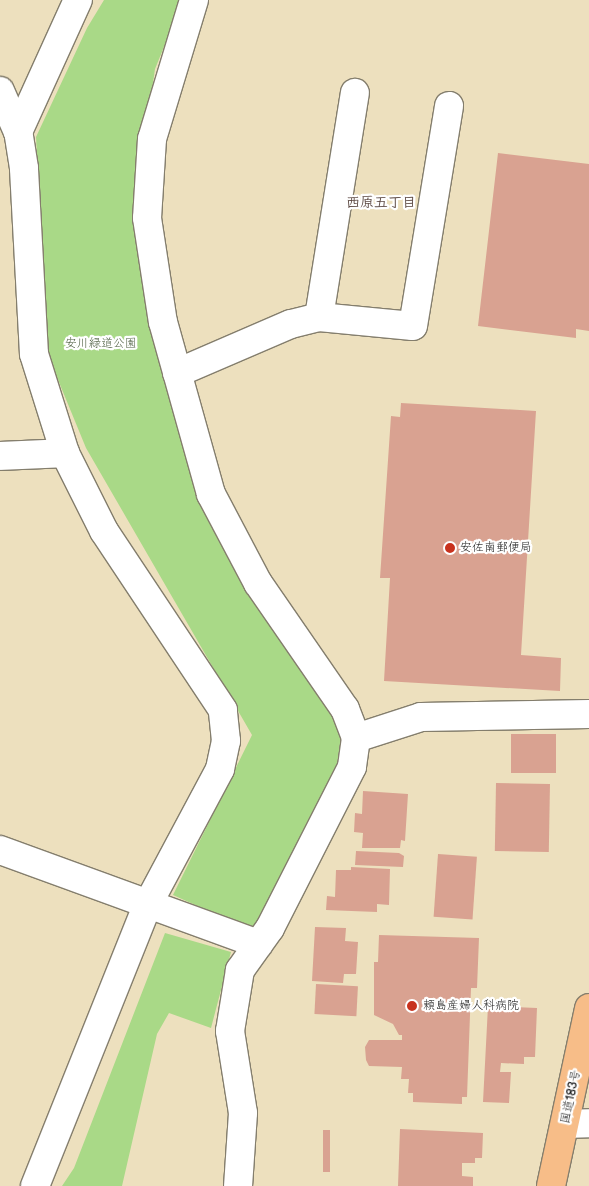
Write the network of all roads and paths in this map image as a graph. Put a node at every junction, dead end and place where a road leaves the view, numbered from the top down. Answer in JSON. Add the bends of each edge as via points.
{"nodes":[{"id":1,"x":78,"y":0,"type":"edge"},
{"id":2,"x":194,"y":0,"type":"edge"},
{"id":3,"x":0,"y":91,"type":"edge"},
{"id":4,"x":355,"y":93,"type":"dead end"},
{"id":5,"x":448,"y":106,"type":"dead end"},
{"id":6,"x":18,"y":132,"type":"junction"},
{"id":7,"x":319,"y":317,"type":"junction"},
{"id":8,"x":177,"y":373,"type":"junction"},
{"id":9,"x":65,"y":454,"type":"junction"},
{"id":10,"x":0,"y":456,"type":"edge"},
{"id":11,"x":589,"y":714,"type":"edge"},
{"id":12,"x":356,"y":738,"type":"junction"},
{"id":13,"x":0,"y":850,"type":"edge"},
{"id":14,"x":148,"y":904,"type":"junction"},
{"id":15,"x":258,"y":944,"type":"junction"},
{"id":16,"x":589,"y":1008,"type":"edge"},
{"id":17,"x":577,"y":1123,"type":"edge"},
{"id":18,"x":35,"y":1186,"type":"edge"},
{"id":19,"x":238,"y":1186,"type":"edge"},
{"id":20,"x":551,"y":1186,"type":"edge"}],
"edges":[{"from":1,"to":6,"type":"street"},
{"from":2,"to":8,"type":"street","via":[[152,139],[147,218],[163,322]]},
{"from":3,"to":6,"type":"street"},
{"from":4,"to":7,"type":"street"},
{"from":5,"to":7,"type":"street","via":[[413,326]]},
{"from":6,"to":9,"type":"street","via":[[24,168],[34,354]]},
{"from":7,"to":8,"type":"street","via":[[291,324]]},
{"from":8,"to":12,"type":"street","via":[[211,494],[258,583],[345,710]]},
{"from":9,"to":10,"type":"street"},
{"from":9,"to":14,"type":"street","via":[[104,531],[223,710],[226,741],[220,769]]},
{"from":11,"to":12,"type":"street","via":[[421,716]]},
{"from":12,"to":15,"type":"street","via":[[352,767],[270,928]]},
{"from":13,"to":14,"type":"street"},
{"from":14,"to":15,"type":"street"},
{"from":14,"to":18,"type":"street"},
{"from":15,"to":19,"type":"street","via":[[240,970],[230,1031],[243,1113]]},
{"from":16,"to":17,"type":"highway","name":"国道183号"},
{"from":17,"to":20,"type":"highway","name":"国道183号"}]}
